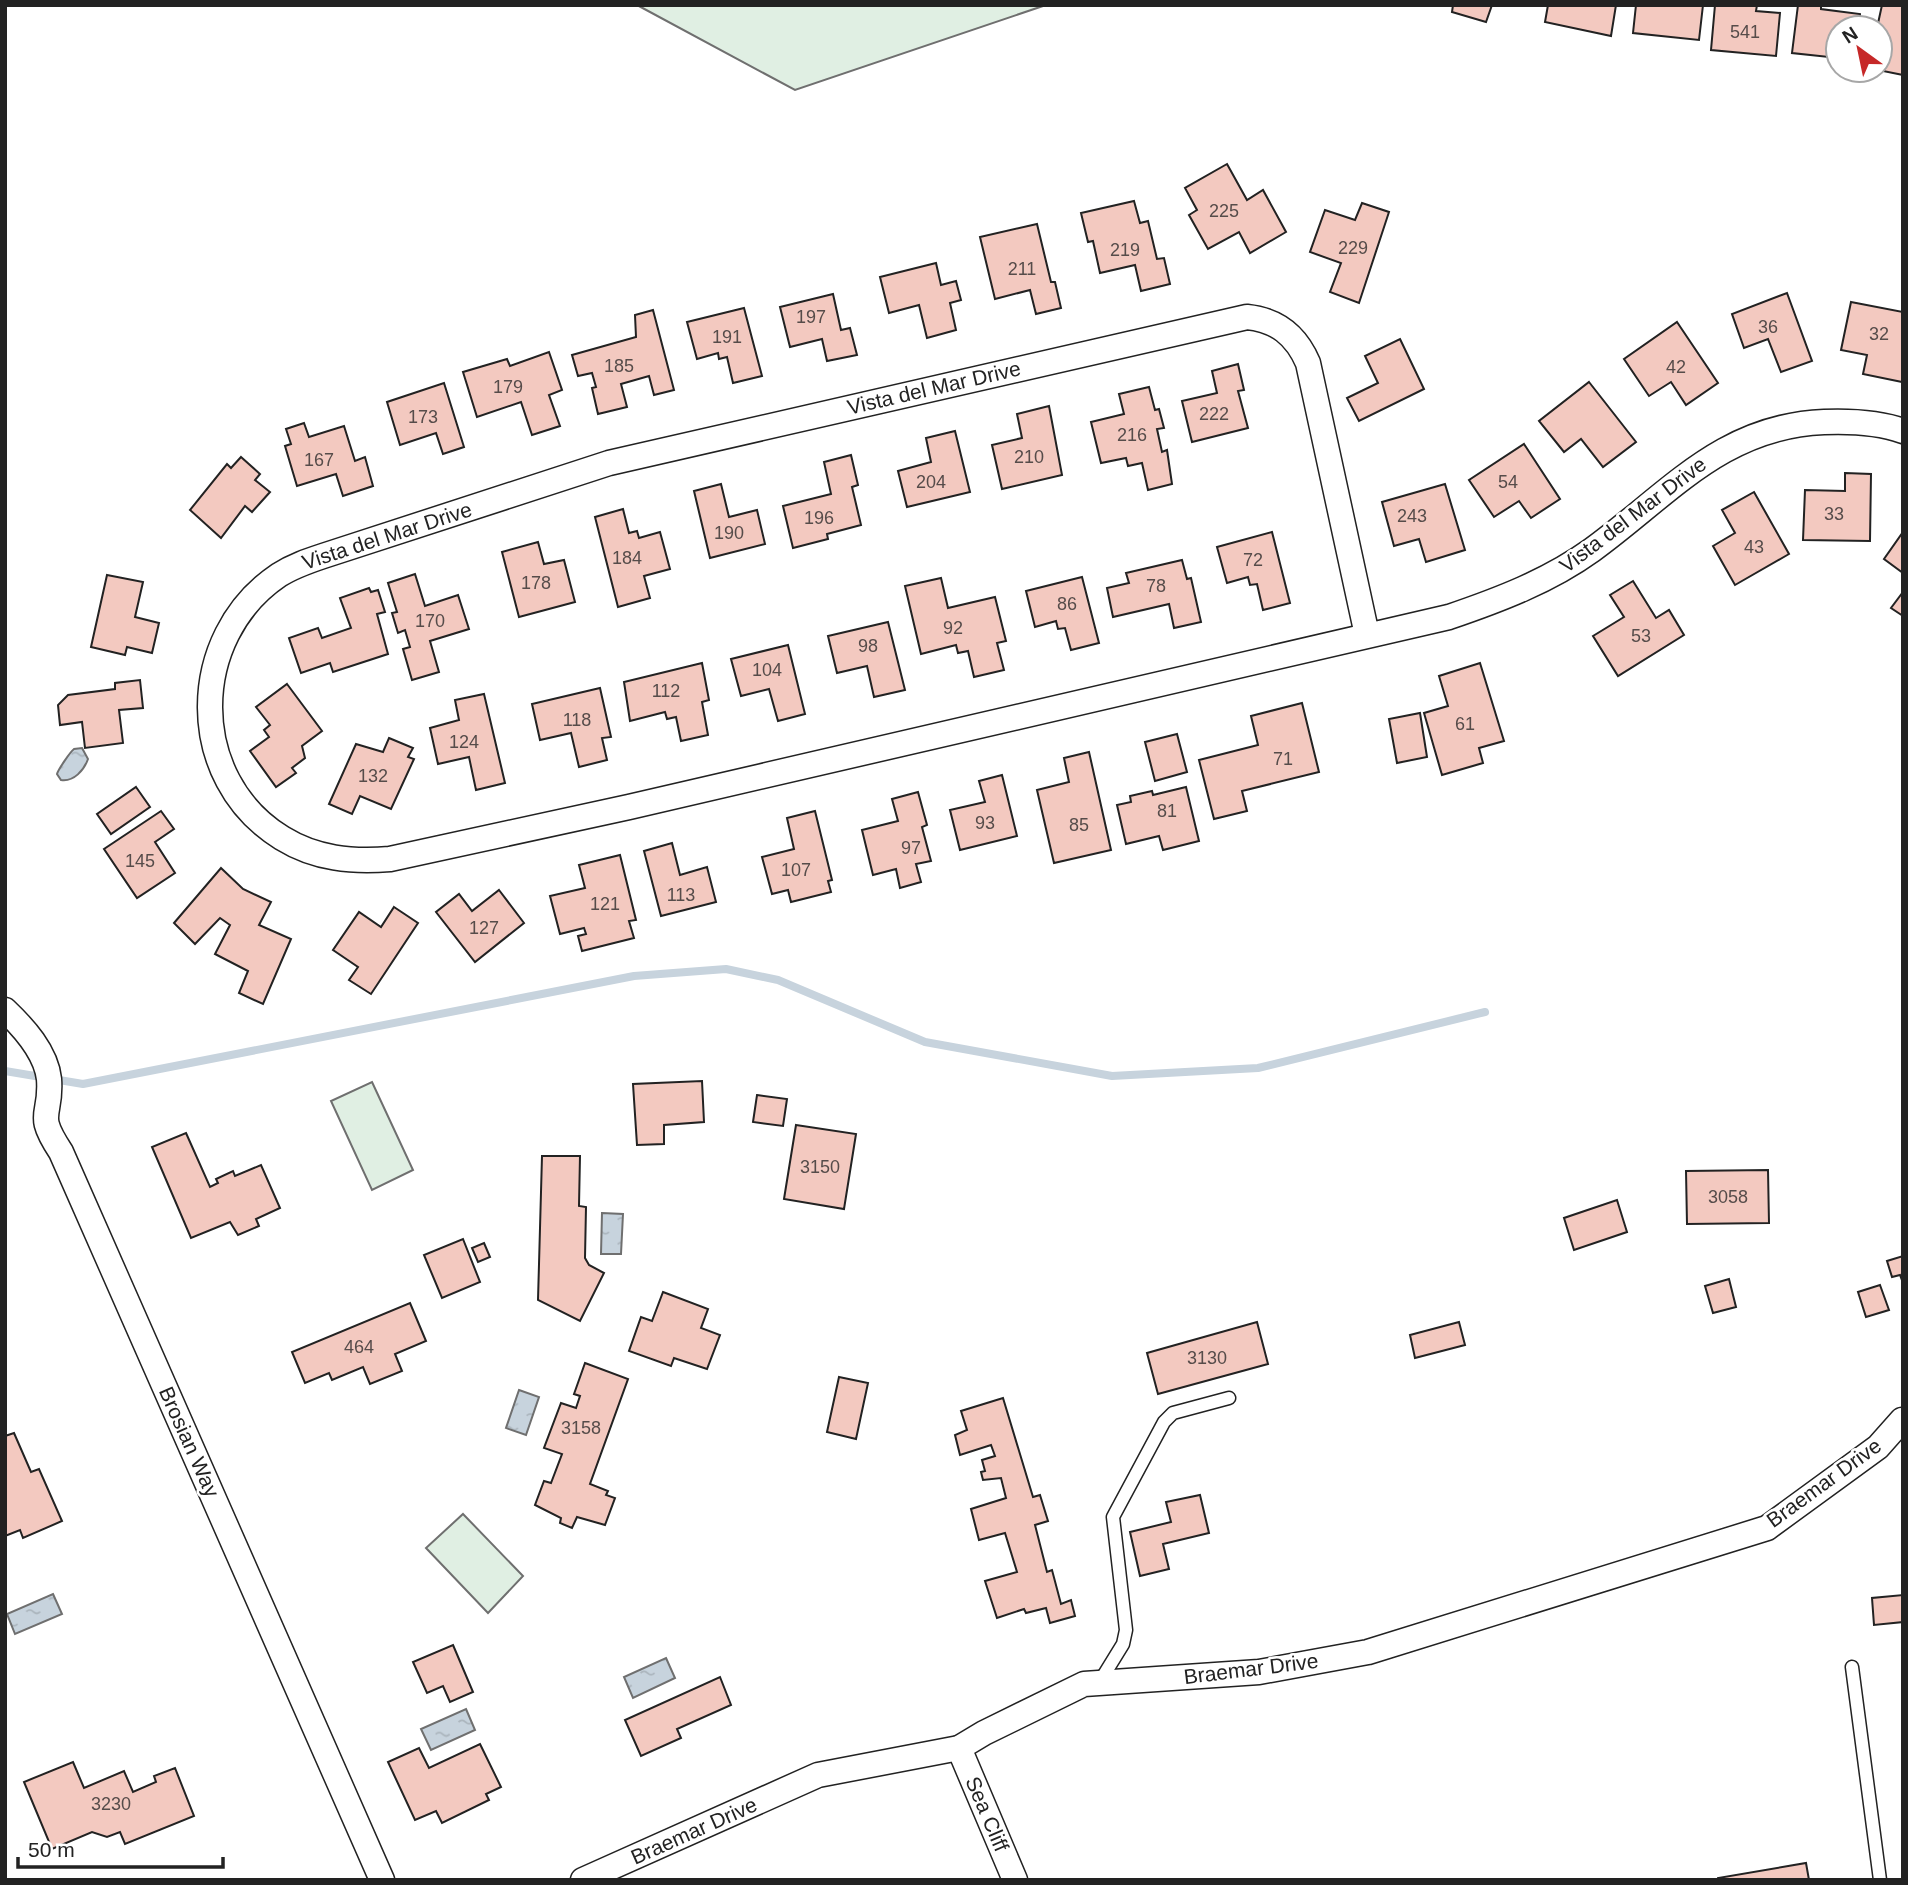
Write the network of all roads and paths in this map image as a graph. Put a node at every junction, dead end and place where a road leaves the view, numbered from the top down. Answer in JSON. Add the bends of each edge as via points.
{"nodes":[{"id":1,"x":1903,"y":431,"type":"edge"},
{"id":2,"x":1367,"y":635,"type":"junction"},
{"id":3,"x":5,"y":1010,"type":"edge"},
{"id":4,"x":1229,"y":1398,"type":"dead end"},
{"id":5,"x":1902,"y":1420,"type":"edge"},
{"id":6,"x":1852,"y":1667,"type":"dead end"},
{"id":7,"x":1099,"y":1683,"type":"junction"},
{"id":8,"x":959,"y":1748,"type":"junction"},
{"id":9,"x":382,"y":1880,"type":"edge"},
{"id":10,"x":583,"y":1880,"type":"edge"},
{"id":11,"x":1015,"y":1880,"type":"edge"},
{"id":12,"x":1880,"y":1880,"type":"edge"}],
"edges":[{"from":1,"to":2,"type":"street","name":"Vista del Mar Drive","via":[[1848,421],[1800,423],[1754,435],[1698,465],[1592,550],[1551,575],[1449,617]]},
{"from":2,"to":2,"type":"street","name":"Vista del Mar Drive","via":[[390,859],[325,857],[280,837],[234,792],[219,763],[208,716],[215,662],[232,623],[278,576],[323,556],[609,463],[1247,317],[1279,325],[1302,348],[1308,363]]},
{"from":3,"to":9,"type":"street","name":"Brosian Way","via":[[40,1050],[47,1066],[47,1130],[61,1152]]},
{"from":4,"to":7,"type":"lane","via":[[1172,1413],[1113,1517],[1126,1630],[1123,1644]]},
{"from":5,"to":7,"type":"street","name":"Braemar Drive","via":[[1878,1447],[1767,1528],[1698,1551],[1368,1652],[1259,1672]]},
{"from":6,"to":12,"type":"lane"},
{"from":7,"to":8,"type":"street","name":"Braemar Drive","via":[[1084,1684]]},
{"from":8,"to":10,"type":"street","name":"Braemar Drive","via":[[818,1776]]},
{"from":8,"to":11,"type":"street","name":"Sea Cliff"}]}
